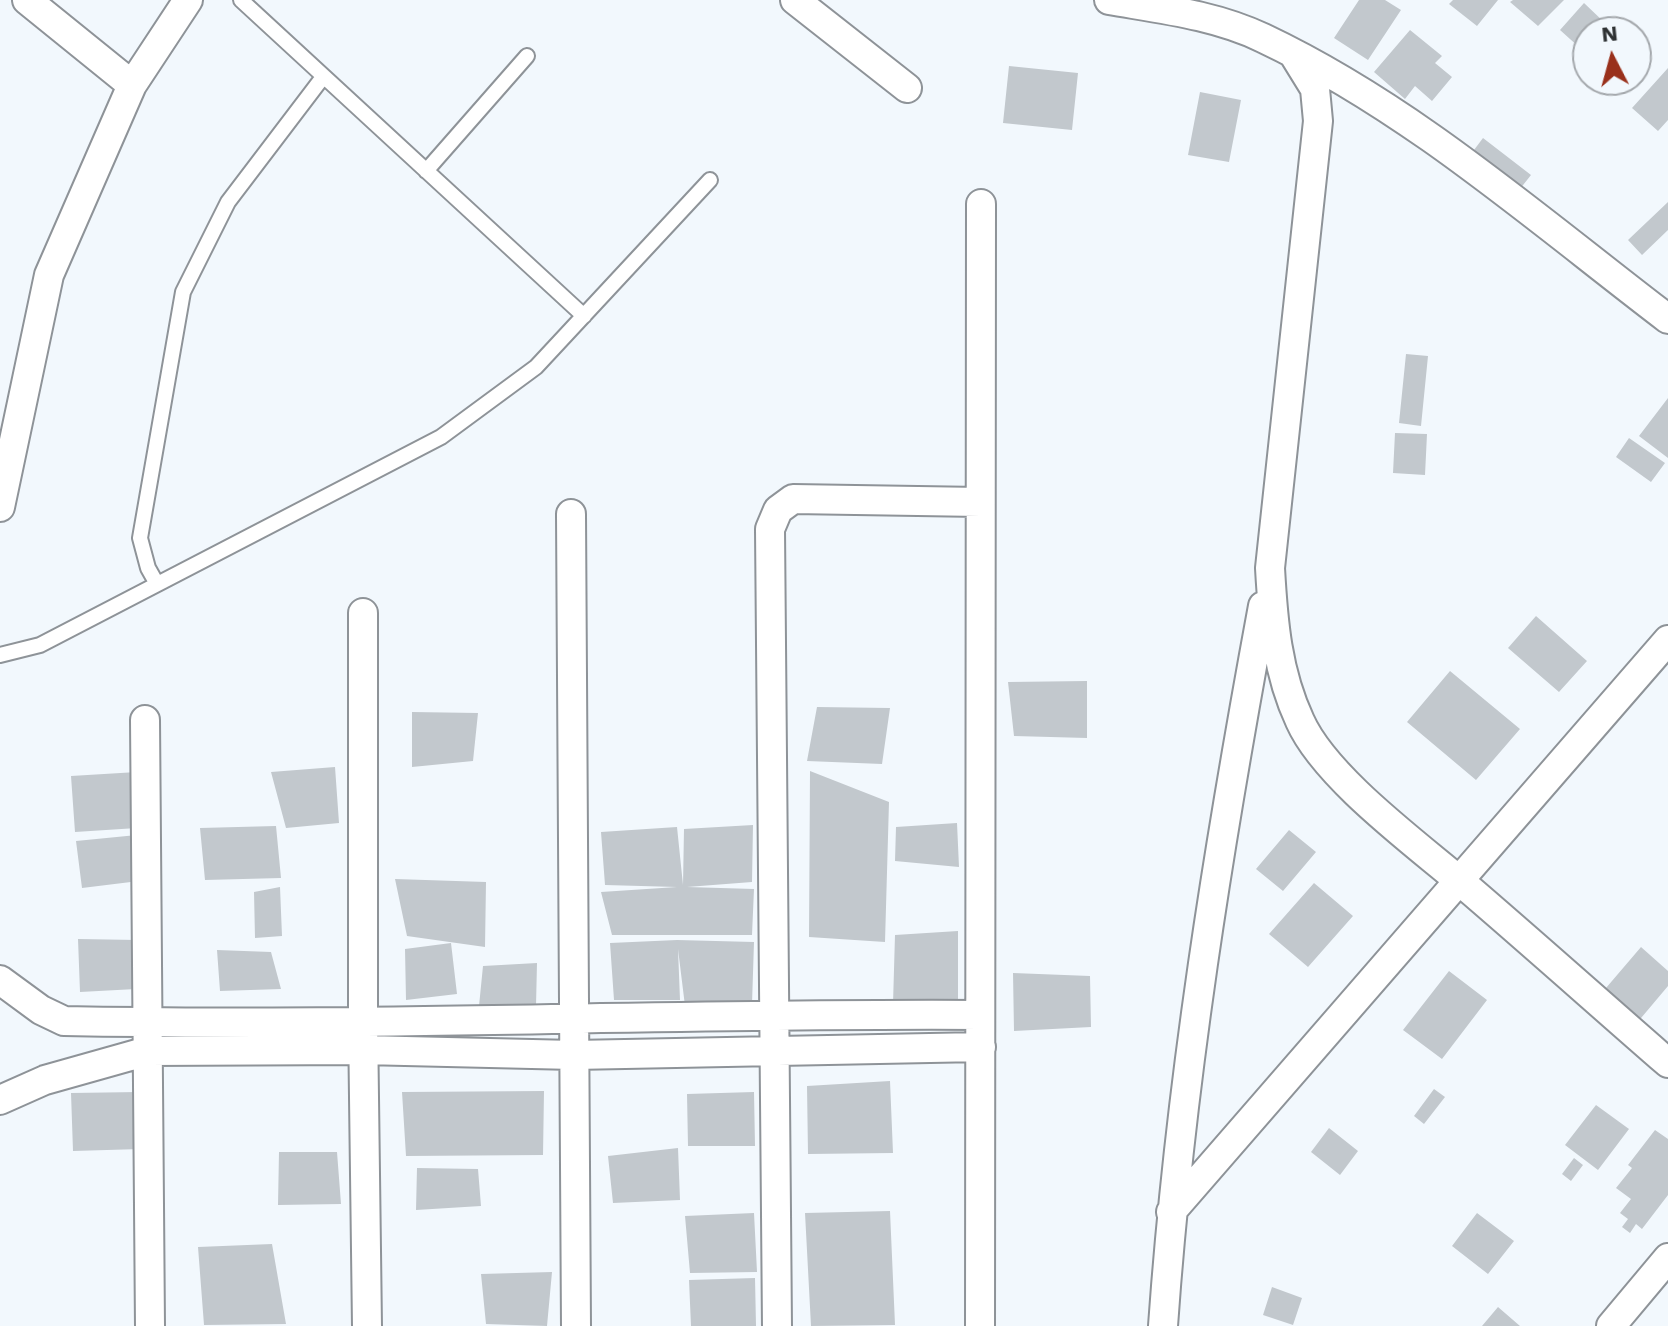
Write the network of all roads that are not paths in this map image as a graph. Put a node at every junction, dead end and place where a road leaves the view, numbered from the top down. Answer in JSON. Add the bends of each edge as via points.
{"nodes":[{"id":1,"x":27,"y":0,"type":"edge"},
{"id":2,"x":188,"y":0,"type":"edge"},
{"id":3,"x":241,"y":0,"type":"edge"},
{"id":4,"x":795,"y":0,"type":"edge"},
{"id":5,"x":1109,"y":0,"type":"edge"},
{"id":6,"x":1294,"y":55,"type":"junction"},
{"id":7,"x":527,"y":56,"type":"dead end"},
{"id":8,"x":323,"y":77,"type":"junction"},
{"id":9,"x":132,"y":85,"type":"junction"},
{"id":10,"x":907,"y":88,"type":"dead end"},
{"id":11,"x":426,"y":171,"type":"junction"},
{"id":12,"x":710,"y":180,"type":"dead end"},
{"id":13,"x":981,"y":204,"type":"dead end"},
{"id":14,"x":584,"y":316,"type":"junction"},
{"id":15,"x":1668,"y":319,"type":"edge"},
{"id":16,"x":980,"y":502,"type":"junction"},
{"id":17,"x":0,"y":507,"type":"edge"},
{"id":18,"x":571,"y":514,"type":"dead end"},
{"id":19,"x":1270,"y":568,"type":"junction"},
{"id":20,"x":157,"y":584,"type":"junction"},
{"id":21,"x":363,"y":613,"type":"dead end"},
{"id":22,"x":1668,"y":640,"type":"edge"},
{"id":23,"x":0,"y":655,"type":"edge"},
{"id":24,"x":145,"y":720,"type":"dead end"},
{"id":25,"x":1461,"y":882,"type":"junction"},
{"id":26,"x":0,"y":980,"type":"edge"},
{"id":27,"x":774,"y":1013,"type":"junction"},
{"id":28,"x":980,"y":1015,"type":"junction"},
{"id":29,"x":572,"y":1020,"type":"junction"},
{"id":30,"x":363,"y":1021,"type":"junction"},
{"id":31,"x":150,"y":1023,"type":"junction"},
{"id":32,"x":981,"y":1047,"type":"junction"},
{"id":33,"x":363,"y":1050,"type":"junction"},
{"id":34,"x":148,"y":1051,"type":"junction"},
{"id":35,"x":774,"y":1053,"type":"junction"},
{"id":36,"x":574,"y":1055,"type":"junction"},
{"id":37,"x":1668,"y":1063,"type":"edge"},
{"id":38,"x":0,"y":1100,"type":"edge"},
{"id":39,"x":1171,"y":1212,"type":"junction"},
{"id":40,"x":1668,"y":1258,"type":"edge"},
{"id":41,"x":150,"y":1326,"type":"edge"},
{"id":42,"x":367,"y":1326,"type":"edge"},
{"id":43,"x":576,"y":1326,"type":"edge"},
{"id":44,"x":777,"y":1326,"type":"edge"},
{"id":45,"x":980,"y":1326,"type":"edge"},
{"id":46,"x":1163,"y":1326,"type":"edge"},
{"id":47,"x":1611,"y":1326,"type":"edge"}],
"edges":[{"from":1,"to":9,"type":"street"},
{"from":2,"to":9,"type":"street"},
{"from":3,"to":8,"type":"lane"},
{"from":4,"to":10,"type":"street"},
{"from":5,"to":6,"type":"street","via":[[1214,20]]},
{"from":6,"to":15,"type":"street","via":[[1354,86],[1417,129]]},
{"from":6,"to":19,"type":"street","via":[[1315,89],[1318,121]]},
{"from":7,"to":11,"type":"lane"},
{"from":8,"to":11,"type":"lane"},
{"from":8,"to":20,"type":"lane","via":[[228,202],[183,292],[140,538]]},
{"from":9,"to":17,"type":"street","via":[[49,275]]},
{"from":11,"to":14,"type":"lane"},
{"from":12,"to":14,"type":"lane"},
{"from":13,"to":16,"type":"street"},
{"from":14,"to":20,"type":"lane","via":[[536,367],[441,437]]},
{"from":16,"to":27,"type":"street","via":[[793,499],[778,510],[770,529]]},
{"from":16,"to":28,"type":"street"},
{"from":18,"to":29,"type":"street"},
{"from":19,"to":25,"type":"street","via":[[1283,677],[1301,724],[1382,816]]},
{"from":19,"to":39,"type":"street","via":[[1221,838]]},
{"from":20,"to":23,"type":"lane","via":[[40,645]]},
{"from":21,"to":30,"type":"street"},
{"from":22,"to":25,"type":"street"},
{"from":24,"to":31,"type":"street"},
{"from":25,"to":37,"type":"street"},
{"from":25,"to":39,"type":"street"},
{"from":26,"to":31,"type":"street","via":[[64,1021]]},
{"from":27,"to":28,"type":"street"},
{"from":27,"to":29,"type":"street"},
{"from":27,"to":35,"type":"street"},
{"from":28,"to":32,"type":"street"},
{"from":29,"to":30,"type":"street"},
{"from":29,"to":36,"type":"street"},
{"from":30,"to":31,"type":"street"},
{"from":30,"to":33,"type":"street"},
{"from":31,"to":34,"type":"street"},
{"from":32,"to":35,"type":"street"},
{"from":32,"to":45,"type":"street"},
{"from":33,"to":34,"type":"street"},
{"from":33,"to":36,"type":"street"},
{"from":33,"to":42,"type":"street"},
{"from":34,"to":38,"type":"street","via":[[45,1080]]},
{"from":34,"to":41,"type":"street"},
{"from":35,"to":36,"type":"street"},
{"from":35,"to":44,"type":"street"},
{"from":36,"to":43,"type":"street"},
{"from":39,"to":46,"type":"street"},
{"from":40,"to":47,"type":"street"}]}
